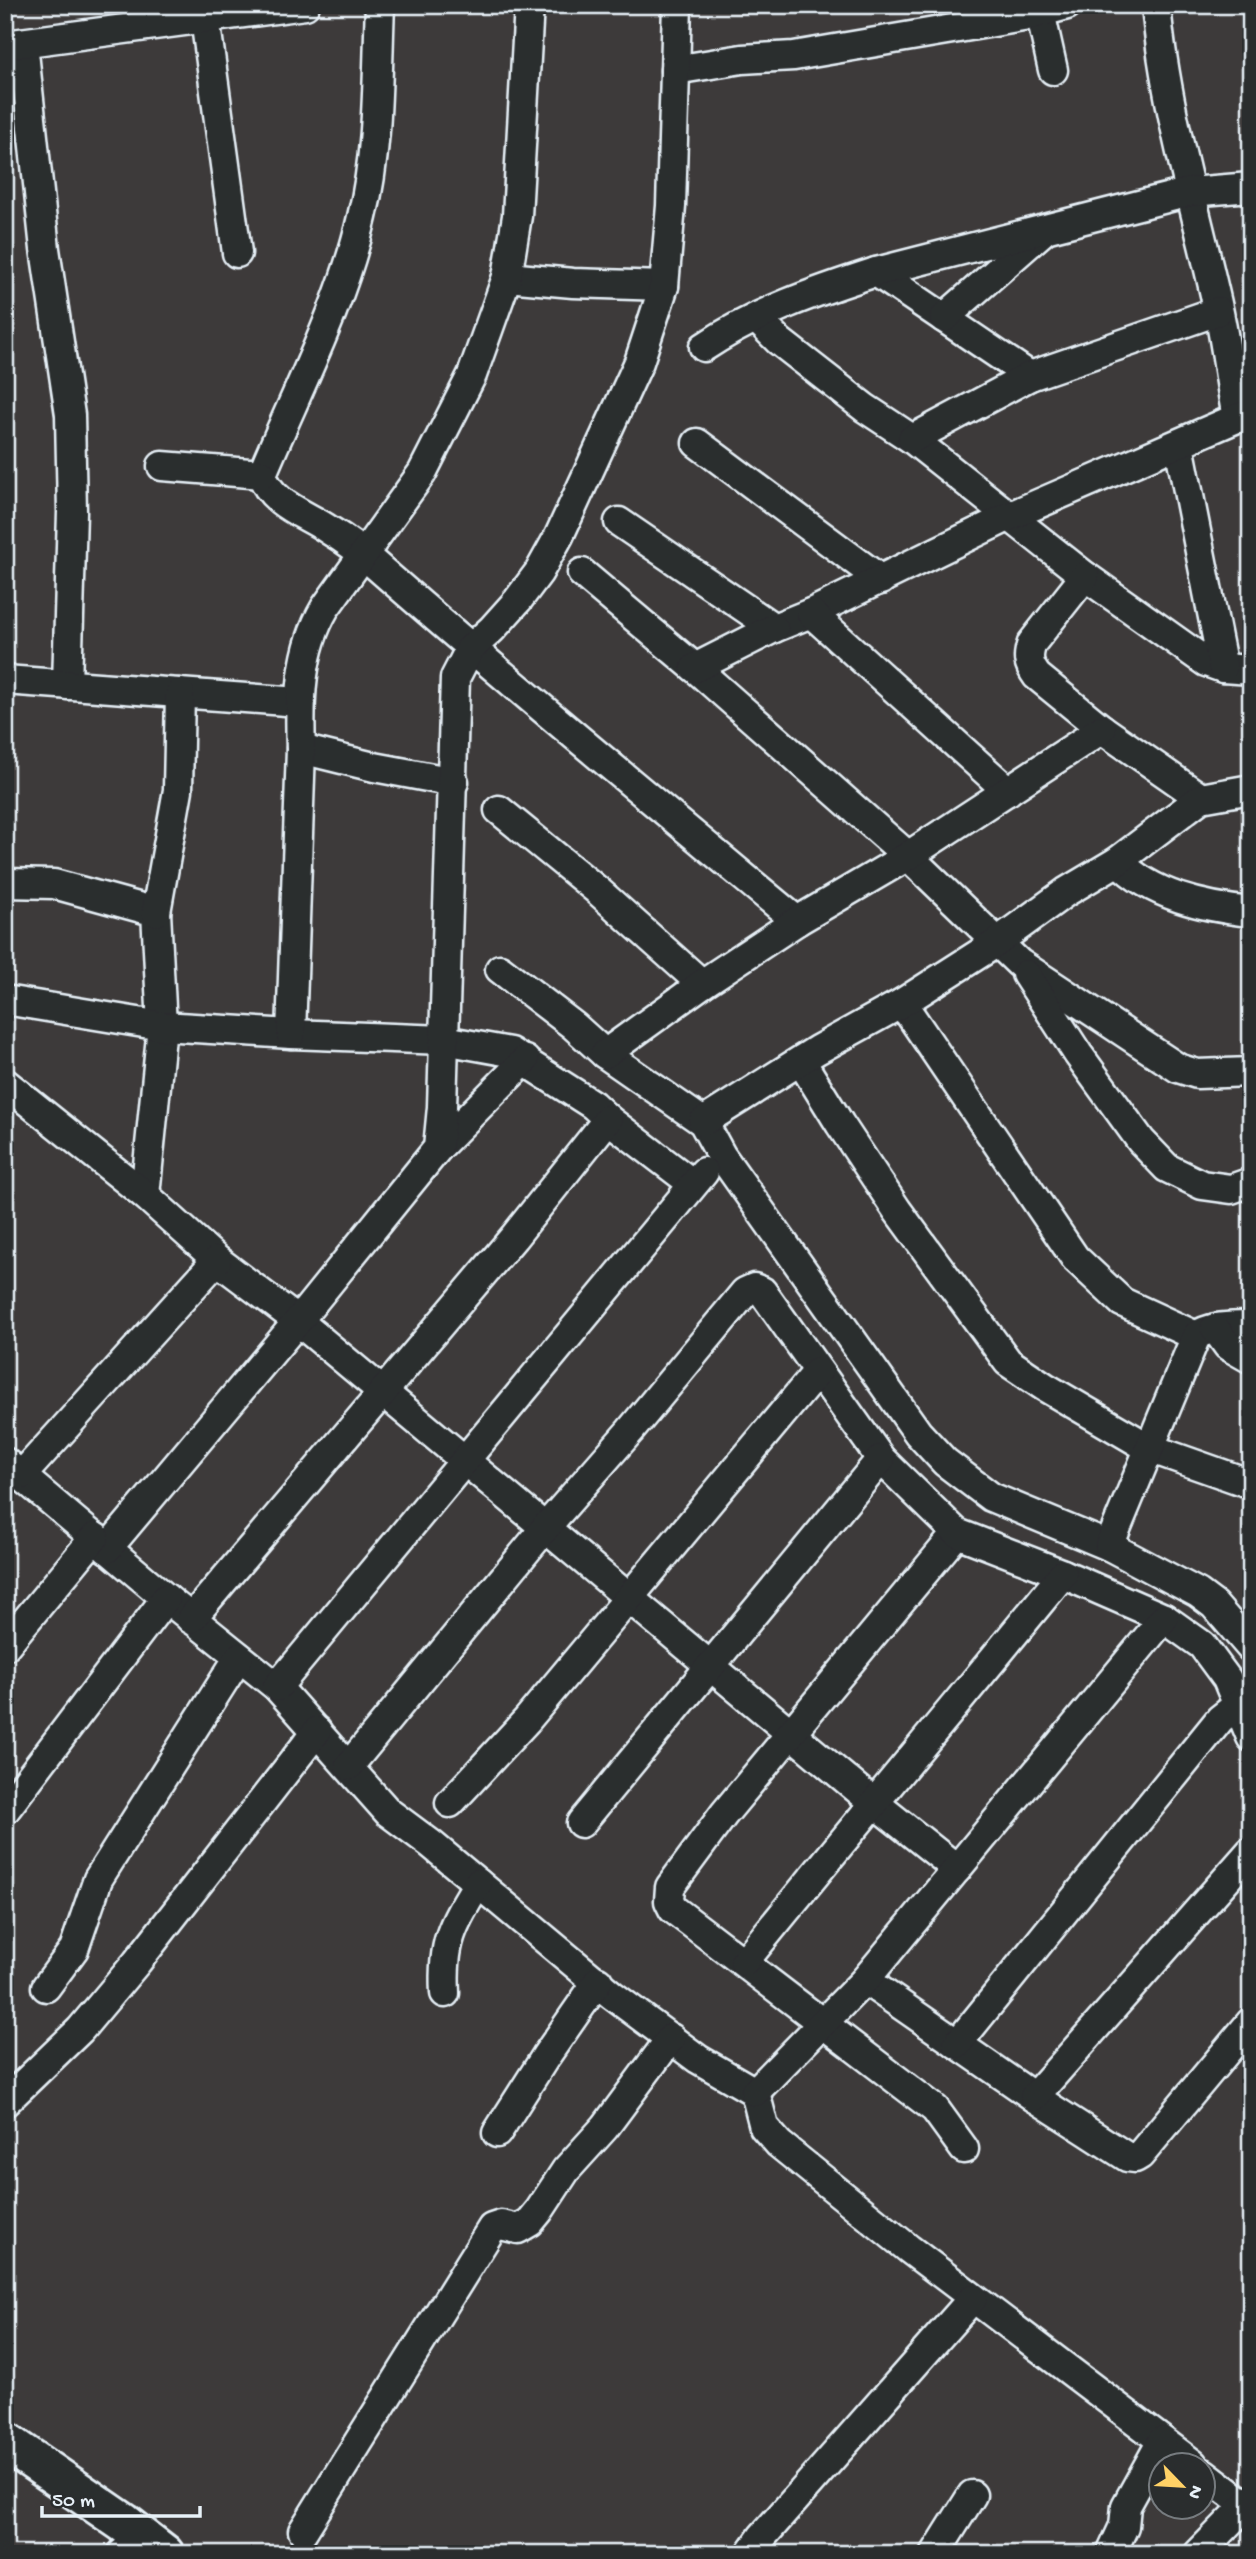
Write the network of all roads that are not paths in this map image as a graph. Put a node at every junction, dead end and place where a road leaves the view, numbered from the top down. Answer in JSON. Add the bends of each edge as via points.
{"nodes":[{"id":1,"x":305,"y":5,"type":"edge"},
{"id":2,"x":380,"y":5,"type":"edge"},
{"id":3,"x":529,"y":5,"type":"edge"},
{"id":4,"x":677,"y":5,"type":"edge"},
{"id":5,"x":1156,"y":5,"type":"edge"},
{"id":6,"x":1059,"y":7,"type":"edge"},
{"id":7,"x":205,"y":18,"type":"junction"},
{"id":8,"x":14,"y":44,"type":"edge"},
{"id":9,"x":675,"y":70,"type":"junction"},
{"id":10,"x":1053,"y":70,"type":"dead end"},
{"id":11,"x":1251,"y":187,"type":"edge"},
{"id":12,"x":1190,"y":192,"type":"junction"},
{"id":13,"x":1044,"y":230,"type":"junction"},
{"id":14,"x":237,"y":253,"type":"dead end"},
{"id":15,"x":876,"y":272,"type":"junction"},
{"id":16,"x":507,"y":277,"type":"junction"},
{"id":17,"x":664,"y":286,"type":"junction"},
{"id":18,"x":1219,"y":311,"type":"junction"},
{"id":19,"x":756,"y":318,"type":"junction"},
{"id":20,"x":944,"y":318,"type":"junction"},
{"id":21,"x":704,"y":347,"type":"dead end"},
{"id":22,"x":1030,"y":376,"type":"junction"},
{"id":23,"x":1244,"y":416,"type":"edge"},
{"id":24,"x":912,"y":439,"type":"junction"},
{"id":25,"x":697,"y":443,"type":"dead end"},
{"id":26,"x":1179,"y":445,"type":"junction"},
{"id":27,"x":162,"y":466,"type":"dead end"},
{"id":28,"x":262,"y":474,"type":"junction"},
{"id":29,"x":1010,"y":516,"type":"junction"},
{"id":30,"x":619,"y":523,"type":"dead end"},
{"id":31,"x":365,"y":555,"type":"junction"},
{"id":32,"x":582,"y":573,"type":"dead end"},
{"id":33,"x":1085,"y":576,"type":"junction"},
{"id":34,"x":881,"y":580,"type":"junction"},
{"id":35,"x":811,"y":613,"type":"junction"},
{"id":36,"x":774,"y":628,"type":"junction"},
{"id":37,"x":479,"y":656,"type":"junction"},
{"id":38,"x":695,"y":668,"type":"junction"},
{"id":39,"x":1237,"y":669,"type":"edge"},
{"id":40,"x":5,"y":680,"type":"edge"},
{"id":41,"x":67,"y":685,"type":"junction"},
{"id":42,"x":180,"y":693,"type":"junction"},
{"id":43,"x":299,"y":702,"type":"junction"},
{"id":44,"x":1102,"y":729,"type":"junction"},
{"id":45,"x":301,"y":749,"type":"junction"},
{"id":46,"x":454,"y":782,"type":"junction"},
{"id":47,"x":1251,"y":789,"type":"edge"},
{"id":48,"x":1008,"y":791,"type":"junction"},
{"id":49,"x":1201,"y":798,"type":"junction"},
{"id":50,"x":499,"y":810,"type":"dead end"},
{"id":51,"x":908,"y":856,"type":"junction"},
{"id":52,"x":1118,"y":861,"type":"junction"},
{"id":53,"x":5,"y":883,"type":"edge"},
{"id":54,"x":156,"y":912,"type":"junction"},
{"id":55,"x":1251,"y":912,"type":"edge"},
{"id":56,"x":797,"y":921,"type":"junction"},
{"id":57,"x":996,"y":943,"type":"junction"},
{"id":58,"x":1019,"y":963,"type":"junction"},
{"id":59,"x":500,"y":969,"type":"dead end"},
{"id":60,"x":702,"y":984,"type":"junction"},
{"id":61,"x":5,"y":1000,"type":"edge"},
{"id":62,"x":902,"y":1003,"type":"junction"},
{"id":63,"x":162,"y":1026,"type":"junction"},
{"id":64,"x":291,"y":1034,"type":"junction"},
{"id":65,"x":444,"y":1040,"type":"junction"},
{"id":66,"x":605,"y":1054,"type":"junction"},
{"id":67,"x":525,"y":1060,"type":"junction"},
{"id":68,"x":801,"y":1061,"type":"junction"},
{"id":69,"x":1251,"y":1072,"type":"edge"},
{"id":70,"x":5,"y":1083,"type":"edge"},
{"id":71,"x":608,"y":1119,"type":"junction"},
{"id":72,"x":703,"y":1122,"type":"junction"},
{"id":73,"x":438,"y":1147,"type":"junction"},
{"id":74,"x":707,"y":1169,"type":"junction"},
{"id":75,"x":1251,"y":1182,"type":"edge"},
{"id":76,"x":145,"y":1195,"type":"junction"},
{"id":77,"x":217,"y":1260,"type":"junction"},
{"id":78,"x":298,"y":1321,"type":"junction"},
{"id":79,"x":1251,"y":1326,"type":"edge"},
{"id":80,"x":1205,"y":1332,"type":"junction"},
{"id":81,"x":1251,"y":1359,"type":"edge"},
{"id":82,"x":818,"y":1371,"type":"junction"},
{"id":83,"x":382,"y":1392,"type":"junction"},
{"id":84,"x":1149,"y":1448,"type":"junction"},
{"id":85,"x":464,"y":1459,"type":"junction"},
{"id":86,"x":881,"y":1459,"type":"junction"},
{"id":87,"x":13,"y":1468,"type":"edge"},
{"id":88,"x":1251,"y":1484,"type":"edge"},
{"id":89,"x":545,"y":1528,"type":"junction"},
{"id":90,"x":957,"y":1533,"type":"junction"},
{"id":91,"x":101,"y":1543,"type":"junction"},
{"id":92,"x":1109,"y":1546,"type":"junction"},
{"id":93,"x":1063,"y":1574,"type":"junction"},
{"id":94,"x":630,"y":1597,"type":"junction"},
{"id":95,"x":166,"y":1598,"type":"junction"},
{"id":96,"x":1164,"y":1618,"type":"junction"},
{"id":97,"x":191,"y":1619,"type":"junction"},
{"id":98,"x":5,"y":1646,"type":"edge"},
{"id":99,"x":1251,"y":1648,"type":"edge"},
{"id":100,"x":239,"y":1657,"type":"junction"},
{"id":101,"x":711,"y":1665,"type":"junction"},
{"id":102,"x":277,"y":1687,"type":"junction"},
{"id":103,"x":1246,"y":1701,"type":"edge"},
{"id":104,"x":317,"y":1731,"type":"junction"},
{"id":105,"x":793,"y":1733,"type":"junction"},
{"id":106,"x":1251,"y":1737,"type":"edge"},
{"id":107,"x":349,"y":1766,"type":"junction"},
{"id":108,"x":873,"y":1802,"type":"junction"},
{"id":109,"x":450,"y":1803,"type":"dead end"},
{"id":110,"x":5,"y":1810,"type":"edge"},
{"id":111,"x":581,"y":1824,"type":"dead end"},
{"id":112,"x":1251,"y":1851,"type":"edge"},
{"id":113,"x":957,"y":1869,"type":"junction"},
{"id":114,"x":478,"y":1883,"type":"junction"},
{"id":115,"x":744,"y":1962,"type":"junction"},
{"id":116,"x":865,"y":1980,"type":"junction"},
{"id":117,"x":598,"y":1981,"type":"junction"},
{"id":118,"x":46,"y":1987,"type":"dead end"},
{"id":119,"x":445,"y":1993,"type":"dead end"},
{"id":120,"x":1251,"y":2022,"type":"edge"},
{"id":121,"x":823,"y":2023,"type":"junction"},
{"id":122,"x":671,"y":2038,"type":"junction"},
{"id":123,"x":957,"y":2044,"type":"junction"},
{"id":124,"x":755,"y":2092,"type":"junction"},
{"id":125,"x":1034,"y":2097,"type":"junction"},
{"id":126,"x":5,"y":2102,"type":"edge"},
{"id":127,"x":497,"y":2133,"type":"dead end"},
{"id":128,"x":964,"y":2149,"type":"dead end"},
{"id":129,"x":973,"y":2298,"type":"junction"},
{"id":130,"x":5,"y":2441,"type":"edge"},
{"id":131,"x":1162,"y":2441,"type":"junction"},
{"id":132,"x":1173,"y":2450,"type":"edge"},
{"id":133,"x":5,"y":2468,"type":"edge"},
{"id":134,"x":1218,"y":2483,"type":"edge"},
{"id":135,"x":972,"y":2495,"type":"dead end"},
{"id":136,"x":1249,"y":2505,"type":"edge"},
{"id":137,"x":303,"y":2531,"type":"dead end"},
{"id":138,"x":123,"y":2553,"type":"edge"},
{"id":139,"x":164,"y":2554,"type":"edge"},
{"id":140,"x":750,"y":2554,"type":"edge"},
{"id":141,"x":934,"y":2554,"type":"edge"},
{"id":142,"x":1111,"y":2554,"type":"edge"},
{"id":143,"x":1198,"y":2554,"type":"edge"}],
"edges":[{"from":1,"to":7,"type":"street"},
{"from":2,"to":28,"type":"street","via":[[374,146],[362,216],[339,295]]},
{"from":3,"to":16,"type":"street","via":[[517,216]]},
{"from":4,"to":9,"type":"street"},
{"from":5,"to":12,"type":"street"},
{"from":6,"to":9,"type":"street","via":[[794,56]]},
{"from":6,"to":10,"type":"street"},
{"from":7,"to":8,"type":"street"},
{"from":7,"to":14,"type":"street"},
{"from":8,"to":41,"type":"street","via":[[70,415]]},
{"from":9,"to":17,"type":"street"},
{"from":11,"to":12,"type":"street"},
{"from":12,"to":13,"type":"street"},
{"from":12,"to":18,"type":"street"},
{"from":13,"to":15,"type":"street"},
{"from":13,"to":20,"type":"street"},
{"from":15,"to":19,"type":"street"},
{"from":15,"to":20,"type":"street"},
{"from":16,"to":17,"type":"street"},
{"from":16,"to":31,"type":"street","via":[[472,375],[422,473]]},
{"from":17,"to":37,"type":"street","via":[[639,362],[559,536],[539,572],[492,629]]},
{"from":18,"to":22,"type":"street"},
{"from":18,"to":23,"type":"street"},
{"from":19,"to":21,"type":"street"},
{"from":19,"to":24,"type":"street","via":[[854,400]]},
{"from":20,"to":22,"type":"street"},
{"from":22,"to":24,"type":"street"},
{"from":23,"to":26,"type":"street"},
{"from":24,"to":29,"type":"street"},
{"from":25,"to":34,"type":"street"},
{"from":26,"to":29,"type":"street"},
{"from":26,"to":39,"type":"street"},
{"from":27,"to":28,"type":"street"},
{"from":28,"to":31,"type":"street","via":[[276,496]]},
{"from":29,"to":33,"type":"street"},
{"from":29,"to":34,"type":"street"},
{"from":30,"to":36,"type":"street"},
{"from":31,"to":37,"type":"street"},
{"from":31,"to":43,"type":"street","via":[[314,627]]},
{"from":32,"to":38,"type":"street"},
{"from":33,"to":39,"type":"street","via":[[1206,663]]},
{"from":33,"to":44,"type":"street","via":[[1032,643],[1028,656],[1037,676]]},
{"from":34,"to":35,"type":"street"},
{"from":35,"to":36,"type":"street"},
{"from":35,"to":48,"type":"street"},
{"from":36,"to":38,"type":"street"},
{"from":37,"to":46,"type":"street","via":[[455,678]]},
{"from":37,"to":56,"type":"street"},
{"from":38,"to":51,"type":"street"},
{"from":40,"to":41,"type":"street"},
{"from":41,"to":42,"type":"street"},
{"from":42,"to":43,"type":"street"},
{"from":42,"to":54,"type":"street","via":[[178,790]]},
{"from":43,"to":45,"type":"street"},
{"from":44,"to":48,"type":"street"},
{"from":44,"to":49,"type":"street"},
{"from":45,"to":46,"type":"street"},
{"from":45,"to":64,"type":"street"},
{"from":46,"to":65,"type":"street"},
{"from":47,"to":49,"type":"street"},
{"from":48,"to":51,"type":"street"},
{"from":49,"to":52,"type":"street"},
{"from":50,"to":60,"type":"street"},
{"from":51,"to":56,"type":"street"},
{"from":51,"to":57,"type":"street"},
{"from":52,"to":55,"type":"street","via":[[1131,874],[1173,895]]},
{"from":52,"to":57,"type":"street"},
{"from":53,"to":54,"type":"street","via":[[54,884]]},
{"from":54,"to":63,"type":"street"},
{"from":56,"to":60,"type":"street"},
{"from":57,"to":58,"type":"street"},
{"from":57,"to":62,"type":"street"},
{"from":58,"to":69,"type":"street","via":[[1178,1068],[1197,1074]]},
{"from":58,"to":75,"type":"street","via":[[1078,1054],[1167,1168],[1202,1185],[1231,1189]]},
{"from":59,"to":66,"type":"street"},
{"from":60,"to":66,"type":"street"},
{"from":61,"to":63,"type":"street"},
{"from":62,"to":68,"type":"street"},
{"from":62,"to":80,"type":"street","via":[[1075,1258],[1122,1302]]},
{"from":63,"to":64,"type":"street"},
{"from":63,"to":76,"type":"street"},
{"from":64,"to":65,"type":"street"},
{"from":65,"to":67,"type":"street","via":[[486,1046]]},
{"from":65,"to":73,"type":"street"},
{"from":66,"to":72,"type":"street"},
{"from":67,"to":71,"type":"street"},
{"from":67,"to":73,"type":"street"},
{"from":68,"to":72,"type":"street"},
{"from":68,"to":84,"type":"street","via":[[897,1210],[998,1351],[1045,1387]]},
{"from":70,"to":76,"type":"street"},
{"from":71,"to":74,"type":"street"},
{"from":71,"to":83,"type":"street"},
{"from":72,"to":74,"type":"street"},
{"from":73,"to":78,"type":"street"},
{"from":74,"to":85,"type":"street"},
{"from":74,"to":92,"type":"street","via":[[945,1462],[991,1497]]},
{"from":76,"to":77,"type":"street"},
{"from":77,"to":78,"type":"street"},
{"from":77,"to":87,"type":"street"},
{"from":78,"to":83,"type":"street"},
{"from":78,"to":91,"type":"street"},
{"from":79,"to":80,"type":"street"},
{"from":80,"to":81,"type":"street"},
{"from":80,"to":84,"type":"street"},
{"from":82,"to":86,"type":"street"},
{"from":82,"to":89,"type":"street","via":[[762,1291],[749,1289]]},
{"from":82,"to":94,"type":"street"},
{"from":83,"to":85,"type":"street"},
{"from":83,"to":97,"type":"street"},
{"from":84,"to":88,"type":"street"},
{"from":84,"to":92,"type":"street"},
{"from":85,"to":89,"type":"street"},
{"from":85,"to":102,"type":"street"},
{"from":86,"to":90,"type":"street"},
{"from":86,"to":101,"type":"street"},
{"from":87,"to":91,"type":"street"},
{"from":89,"to":94,"type":"street"},
{"from":89,"to":107,"type":"street"},
{"from":90,"to":93,"type":"street"},
{"from":90,"to":105,"type":"street"},
{"from":91,"to":95,"type":"street"},
{"from":91,"to":98,"type":"street"},
{"from":92,"to":99,"type":"street","via":[[1206,1599]]},
{"from":93,"to":96,"type":"street"},
{"from":93,"to":108,"type":"street","via":[[911,1762]]},
{"from":94,"to":101,"type":"street"},
{"from":94,"to":109,"type":"street"},
{"from":95,"to":97,"type":"street"},
{"from":95,"to":110,"type":"street"},
{"from":96,"to":103,"type":"street","via":[[1202,1645]]},
{"from":96,"to":113,"type":"street"},
{"from":97,"to":100,"type":"street"},
{"from":100,"to":102,"type":"street"},
{"from":100,"to":118,"type":"street","via":[[98,1879],[74,1949]]},
{"from":101,"to":105,"type":"street"},
{"from":101,"to":111,"type":"street"},
{"from":102,"to":104,"type":"street"},
{"from":103,"to":106,"type":"street"},
{"from":103,"to":123,"type":"street","via":[[1220,1718]]},
{"from":104,"to":107,"type":"street"},
{"from":104,"to":126,"type":"street","via":[[80,2030]]},
{"from":105,"to":108,"type":"street"},
{"from":105,"to":115,"type":"street","via":[[670,1886],[673,1909]]},
{"from":107,"to":114,"type":"street","via":[[393,1816]]},
{"from":108,"to":113,"type":"street"},
{"from":108,"to":115,"type":"street"},
{"from":112,"to":125,"type":"street"},
{"from":113,"to":116,"type":"street"},
{"from":114,"to":117,"type":"street"},
{"from":114,"to":119,"type":"street","via":[[446,1943]]},
{"from":115,"to":121,"type":"street"},
{"from":116,"to":121,"type":"street"},
{"from":116,"to":123,"type":"street"},
{"from":117,"to":122,"type":"street"},
{"from":117,"to":127,"type":"street"},
{"from":120,"to":125,"type":"street","via":[[1135,2158]]},
{"from":121,"to":124,"type":"street"},
{"from":121,"to":128,"type":"street","via":[[935,2109]]},
{"from":122,"to":124,"type":"street"},
{"from":122,"to":137,"type":"street","via":[[530,2222],[518,2229],[492,2228]]},
{"from":123,"to":125,"type":"street"},
{"from":124,"to":129,"type":"street","via":[[764,2127],[779,2144]]},
{"from":129,"to":131,"type":"street"},
{"from":129,"to":140,"type":"street"},
{"from":130,"to":139,"type":"highway"},
{"from":131,"to":132,"type":"street"},
{"from":131,"to":142,"type":"street","via":[[1126,2506],[1124,2526]]},
{"from":133,"to":138,"type":"highway"},
{"from":134,"to":136,"type":"street"},
{"from":135,"to":141,"type":"street"},
{"from":136,"to":143,"type":"street"}]}
